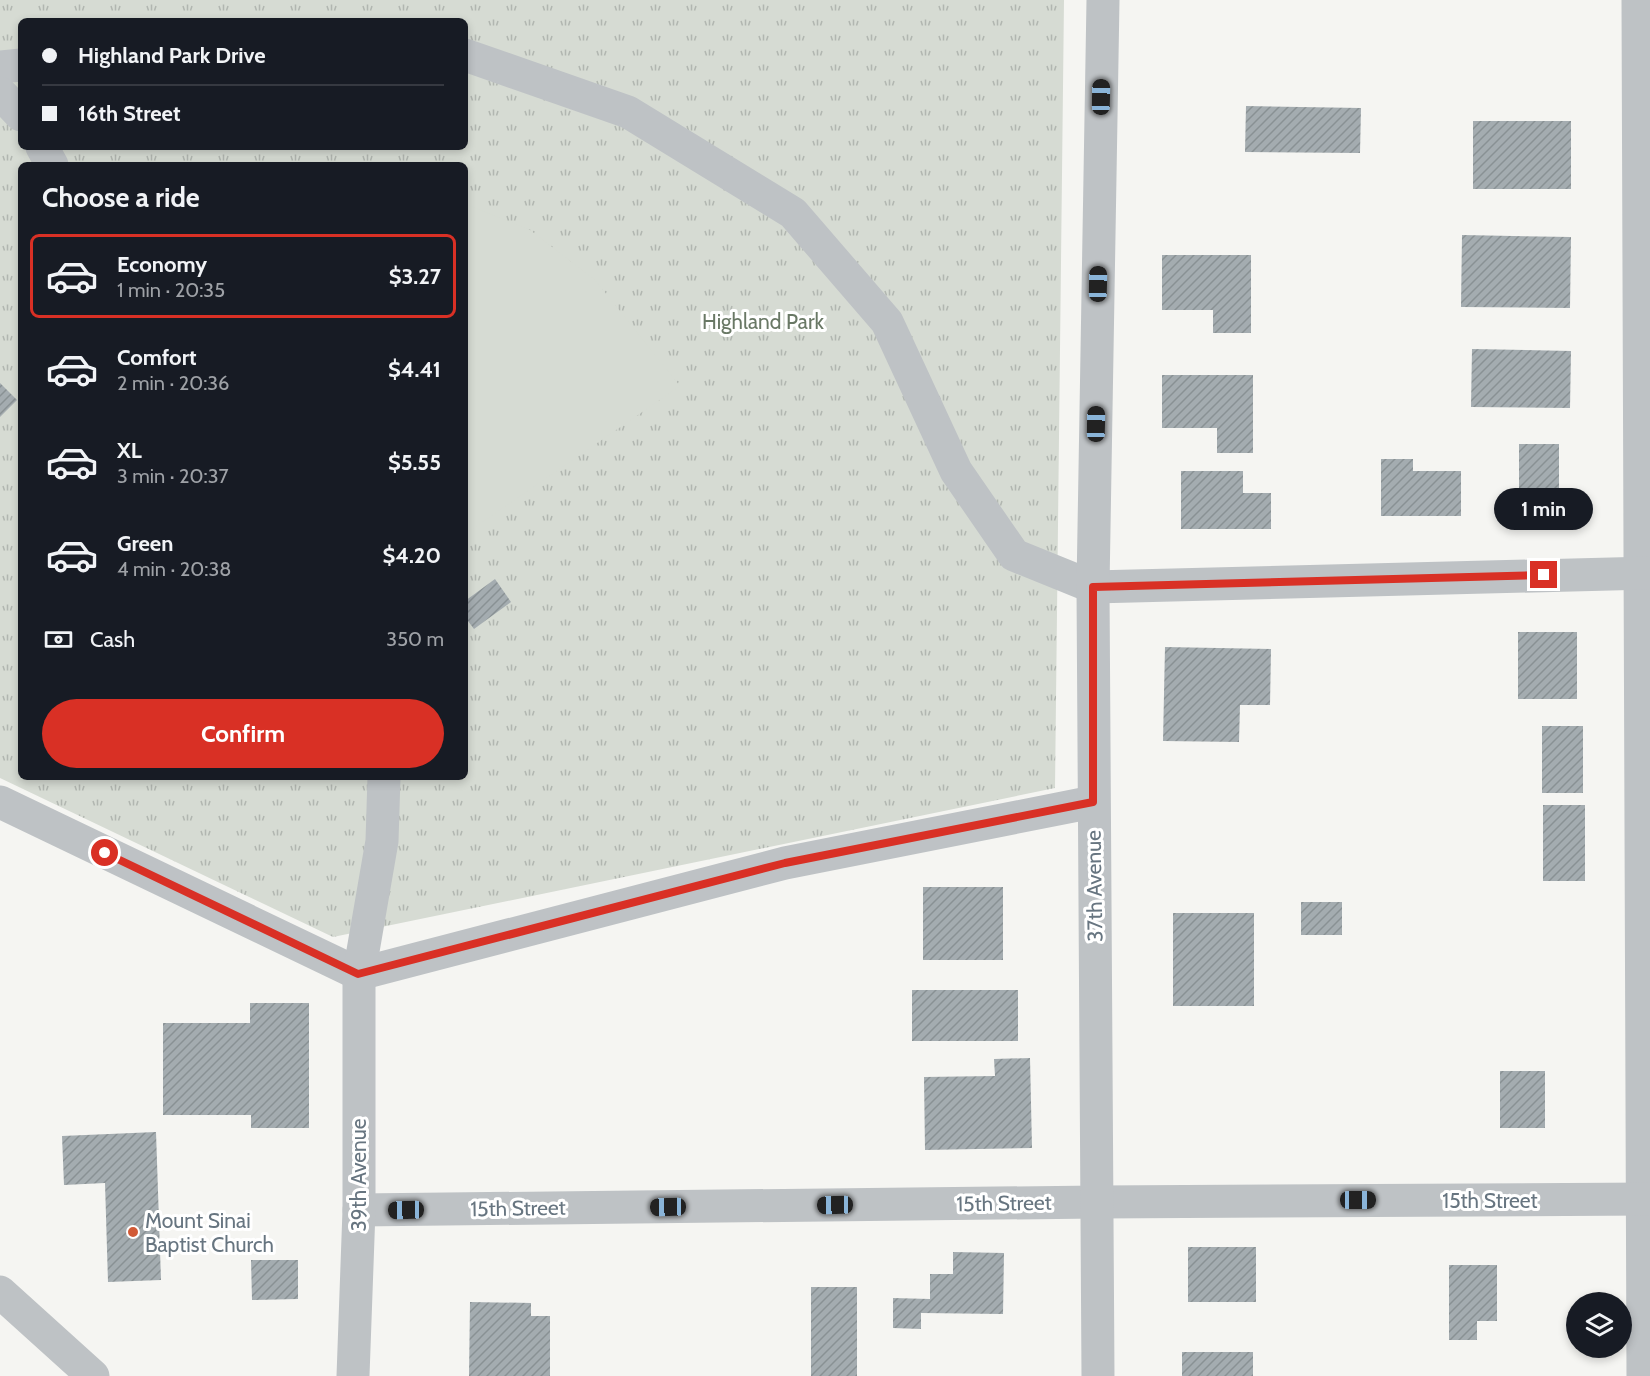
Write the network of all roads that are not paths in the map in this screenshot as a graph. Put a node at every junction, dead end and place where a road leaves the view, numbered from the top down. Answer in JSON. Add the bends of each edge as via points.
{"nodes":[{"id":1,"x":1103,"y":0,"type":"edge"},
{"id":2,"x":1638,"y":0,"type":"edge"},
{"id":3,"x":468,"y":56,"type":"edge"},
{"id":4,"x":18,"y":65,"type":"edge"},
{"id":5,"x":0,"y":67,"type":"edge"},
{"id":6,"x":0,"y":93,"type":"edge"},
{"id":7,"x":18,"y":112,"type":"edge"},
{"id":8,"x":1644,"y":573,"type":"edge"},
{"id":9,"x":1093,"y":587,"type":"junction"},
{"id":10,"x":384,"y":780,"type":"edge"},
{"id":11,"x":0,"y":802,"type":"edge"},
{"id":12,"x":1093,"y":802,"type":"junction"},
{"id":13,"x":358,"y":974,"type":"junction"},
{"id":14,"x":1646,"y":1199,"type":"edge"},
{"id":15,"x":1098,"y":1202,"type":"junction"},
{"id":16,"x":358,"y":1210,"type":"junction"},
{"id":17,"x":0,"y":1292,"type":"edge"},
{"id":18,"x":93,"y":1376,"type":"edge"},
{"id":19,"x":353,"y":1376,"type":"edge"},
{"id":20,"x":1098,"y":1376,"type":"edge"},
{"id":21,"x":1643,"y":1376,"type":"edge"}],
"edges":[{"from":1,"to":9,"type":"street","name":"37th Avenue"},
{"from":2,"to":8,"type":"street"},
{"from":3,"to":9,"type":"street","via":[[628,112],[793,213],[887,322],[957,471],[1014,555]]},
{"from":4,"to":5,"type":"street"},
{"from":6,"to":7,"type":"street"},
{"from":8,"to":9,"type":"street"},
{"from":8,"to":14,"type":"street"},
{"from":9,"to":12,"type":"street","name":"37th Avenue"},
{"from":10,"to":13,"type":"street","name":"39th Avenue","via":[[382,841]]},
{"from":11,"to":13,"type":"street"},
{"from":12,"to":13,"type":"street","via":[[785,863]]},
{"from":12,"to":15,"type":"street","name":"37th Avenue"},
{"from":13,"to":16,"type":"street","name":"39th Avenue"},
{"from":14,"to":15,"type":"street","name":"15th Street"},
{"from":14,"to":21,"type":"street"},
{"from":15,"to":16,"type":"street","name":"15th Street"},
{"from":15,"to":20,"type":"street","name":"37th Avenue"},
{"from":16,"to":19,"type":"street","name":"39th Avenue"},
{"from":17,"to":18,"type":"street"}]}
